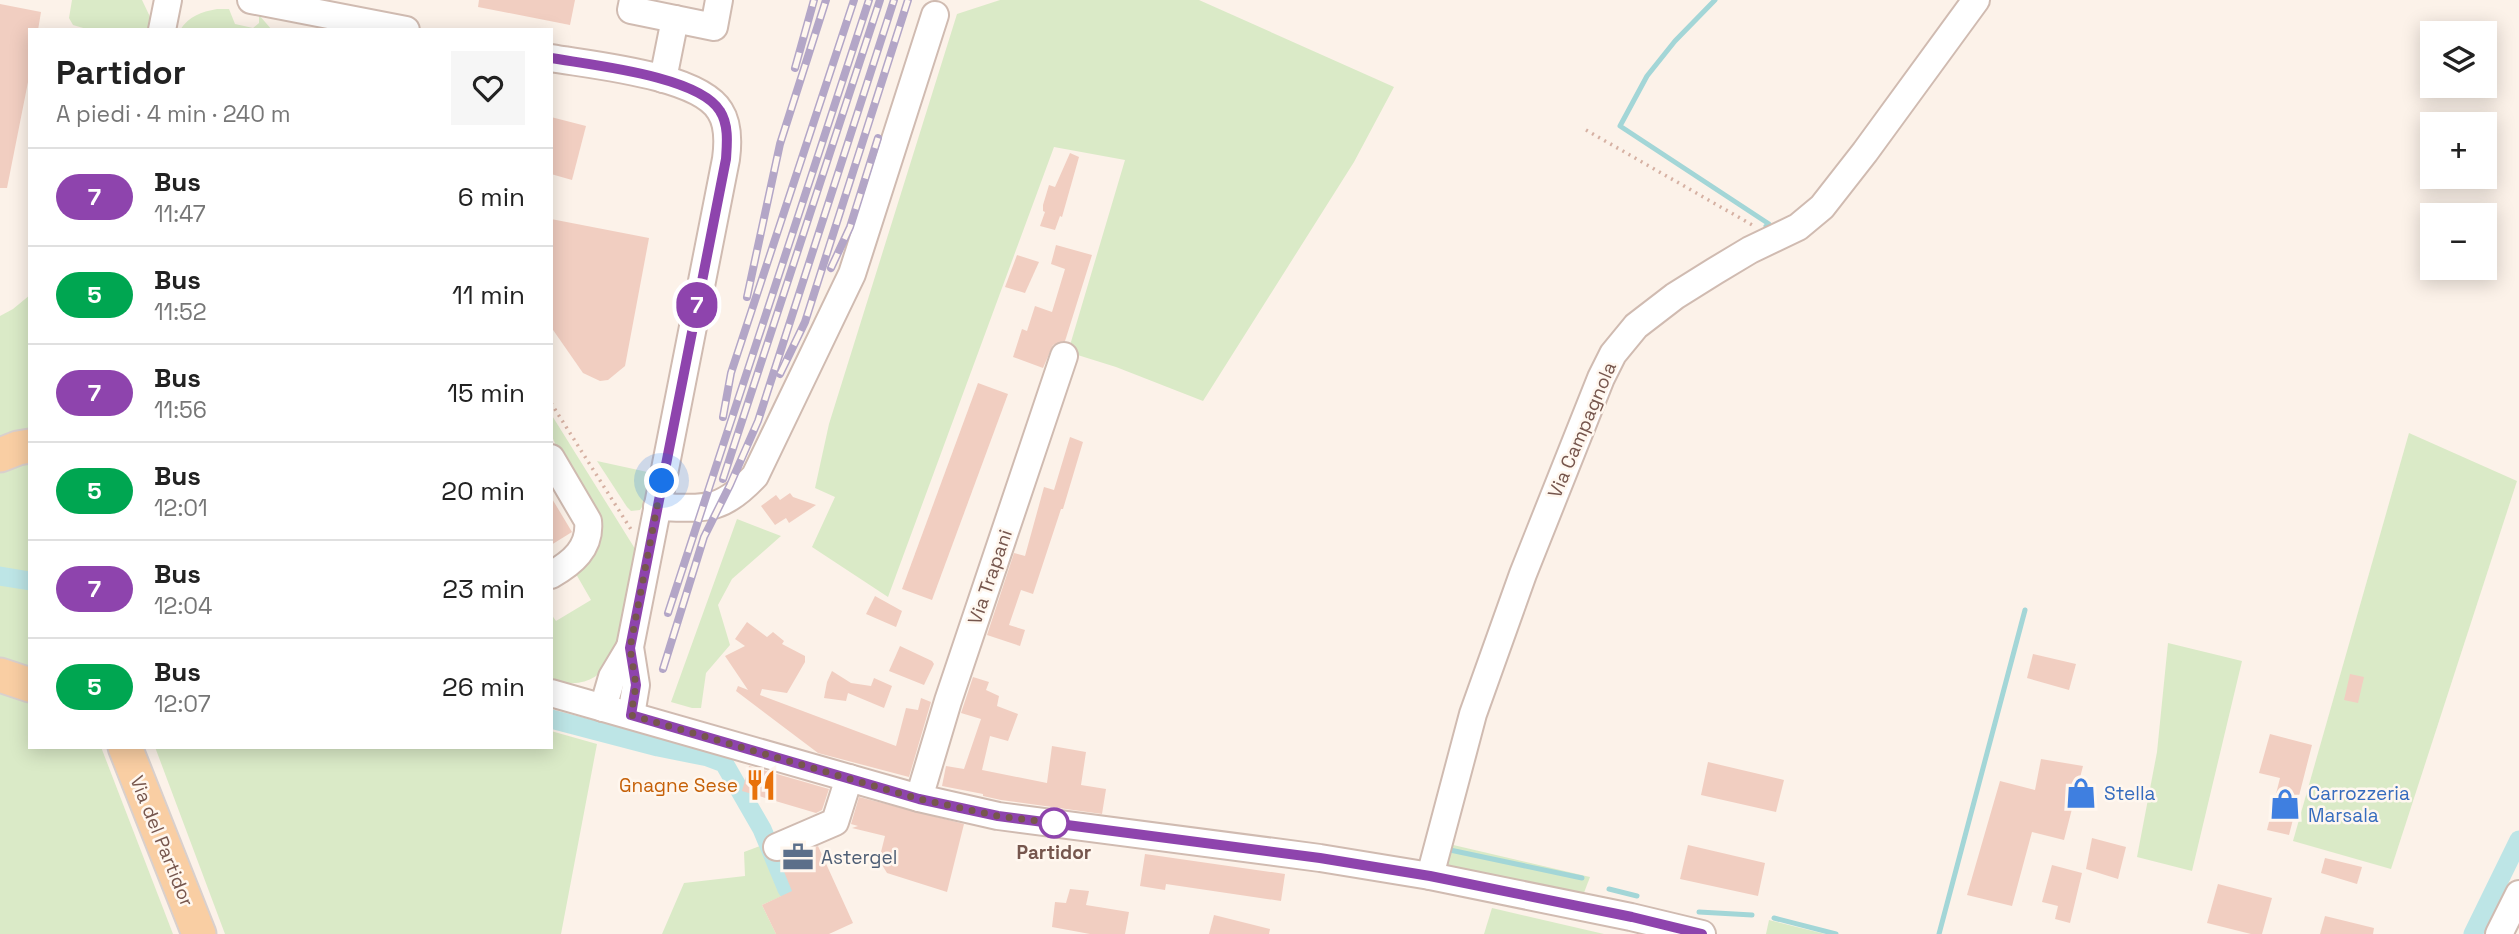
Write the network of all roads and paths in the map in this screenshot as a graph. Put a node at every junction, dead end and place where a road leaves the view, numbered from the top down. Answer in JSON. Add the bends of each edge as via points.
{"nodes":[{"id":1,"x":168,"y":0,"type":"edge"},
{"id":2,"x":251,"y":0,"type":"edge"},
{"id":3,"x":633,"y":0,"type":"edge"},
{"id":4,"x":719,"y":0,"type":"edge"},
{"id":5,"x":1976,"y":0,"type":"edge"},
{"id":6,"x":935,"y":15,"type":"dead end"},
{"id":7,"x":296,"y":19,"type":"edge"},
{"id":8,"x":675,"y":19,"type":"junction"},
{"id":9,"x":162,"y":28,"type":"edge"},
{"id":10,"x":386,"y":28,"type":"edge"},
{"id":11,"x":553,"y":58,"type":"edge"},
{"id":12,"x":663,"y":79,"type":"junction"},
{"id":13,"x":1586,"y":130,"type":"dead end"},
{"id":14,"x":1773,"y":239,"type":"junction"},
{"id":15,"x":1064,"y":356,"type":"dead end"},
{"id":16,"x":553,"y":406,"type":"edge"},
{"id":17,"x":28,"y":446,"type":"edge"},
{"id":18,"x":0,"y":455,"type":"edge"},
{"id":19,"x":553,"y":461,"type":"edge"},
{"id":20,"x":657,"y":508,"type":"junction"},
{"id":21,"x":648,"y":557,"type":"junction"},
{"id":22,"x":553,"y":574,"type":"edge"},
{"id":23,"x":630,"y":648,"type":"junction"},
{"id":24,"x":0,"y":675,"type":"edge"},
{"id":25,"x":28,"y":683,"type":"edge"},
{"id":26,"x":553,"y":694,"type":"edge"},
{"id":27,"x":603,"y":708,"type":"junction"},
{"id":28,"x":631,"y":715,"type":"junction"},
{"id":29,"x":126,"y":749,"type":"edge"},
{"id":30,"x":849,"y":778,"type":"junction"},
{"id":31,"x":919,"y":799,"type":"junction"},
{"id":32,"x":777,"y":847,"type":"dead end"},
{"id":33,"x":1430,"y":876,"type":"junction"},
{"id":34,"x":2519,"y":894,"type":"edge"},
{"id":35,"x":199,"y":934,"type":"edge"},
{"id":36,"x":1702,"y":934,"type":"edge"},
{"id":37,"x":2500,"y":934,"type":"edge"}],
"edges":[{"from":1,"to":9,"type":"street"},
{"from":2,"to":7,"type":"street"},
{"from":3,"to":8,"type":"street","via":[[631,10]]},
{"from":4,"to":8,"type":"street","via":[[714,27]]},
{"from":5,"to":14,"type":"street","name":"Via Campagnola","via":[[1822,207]]},
{"from":6,"to":20,"type":"street","via":[[852,274],[755,476],[737,495],[715,506]]},
{"from":7,"to":10,"type":"street"},
{"from":8,"to":12,"type":"street"},
{"from":11,"to":12,"type":"street"},
{"from":12,"to":20,"type":"street","via":[[689,87],[716,105],[726,126],[726,159]]},
{"from":13,"to":14,"type":"path"},
{"from":14,"to":33,"type":"street","name":"Via Campagnola","via":[[1675,296],[1636,326],[1613,354],[1523,573],[1473,714]]},
{"from":15,"to":31,"type":"street","name":"Via Trapani"},
{"from":16,"to":21,"type":"path"},
{"from":17,"to":18,"type":"main road"},
{"from":19,"to":22,"type":"street","via":[[589,529],[575,559]]},
{"from":20,"to":21,"type":"street"},
{"from":21,"to":23,"type":"street"},
{"from":23,"to":27,"type":"street","via":[[612,677]]},
{"from":23,"to":28,"type":"street","via":[[636,685]]},
{"from":24,"to":25,"type":"main road"},
{"from":26,"to":27,"type":"street"},
{"from":27,"to":28,"type":"street"},
{"from":28,"to":30,"type":"street"},
{"from":29,"to":35,"type":"main road","name":"Via del Partidor"},
{"from":30,"to":31,"type":"street"},
{"from":30,"to":32,"type":"street","via":[[835,822]]},
{"from":31,"to":33,"type":"street","via":[[998,816]]},
{"from":33,"to":36,"type":"street"},
{"from":34,"to":37,"type":"street"}]}
